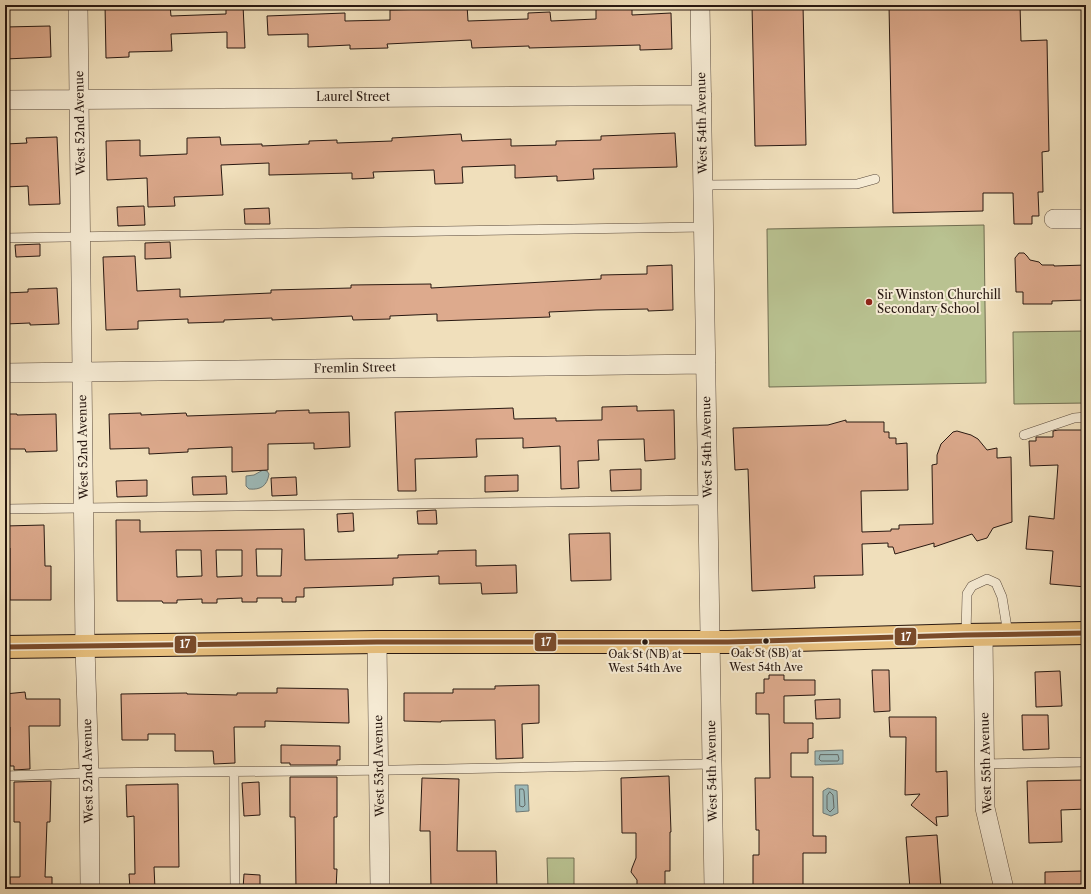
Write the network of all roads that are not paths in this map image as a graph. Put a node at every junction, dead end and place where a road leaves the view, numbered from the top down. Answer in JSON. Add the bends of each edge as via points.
{"nodes":[{"id":1,"x":78,"y":5,"type":"edge"},
{"id":2,"x":700,"y":5,"type":"edge"},
{"id":3,"x":702,"y":95,"type":"junction"},
{"id":4,"x":5,"y":100,"type":"edge"},
{"id":5,"x":80,"y":100,"type":"junction"},
{"id":6,"x":875,"y":179,"type":"dead end"},
{"id":7,"x":703,"y":186,"type":"junction"},
{"id":8,"x":1054,"y":219,"type":"dead end"},
{"id":9,"x":1086,"y":219,"type":"edge"},
{"id":10,"x":704,"y":227,"type":"junction"},
{"id":11,"x":81,"y":237,"type":"junction"},
{"id":12,"x":5,"y":238,"type":"edge"},
{"id":13,"x":706,"y":364,"type":"junction"},
{"id":14,"x":82,"y":372,"type":"junction"},
{"id":15,"x":5,"y":373,"type":"edge"},
{"id":16,"x":1086,"y":417,"type":"edge"},
{"id":17,"x":1024,"y":435,"type":"dead end"},
{"id":18,"x":708,"y":500,"type":"junction"},
{"id":19,"x":84,"y":508,"type":"junction"},
{"id":20,"x":5,"y":509,"type":"edge"},
{"id":21,"x":1086,"y":633,"type":"edge"},
{"id":22,"x":1008,"y":634,"type":"junction"},
{"id":23,"x":974,"y":635,"type":"junction"},
{"id":24,"x":377,"y":642,"type":"junction"},
{"id":25,"x":711,"y":642,"type":"junction"},
{"id":26,"x":85,"y":646,"type":"junction"},
{"id":27,"x":5,"y":647,"type":"edge"},
{"id":28,"x":1086,"y":762,"type":"edge"},
{"id":29,"x":712,"y":764,"type":"junction"},
{"id":30,"x":984,"y":764,"type":"junction"},
{"id":31,"x":379,"y":769,"type":"junction"},
{"id":32,"x":234,"y":772,"type":"junction"},
{"id":33,"x":89,"y":773,"type":"junction"},
{"id":34,"x":5,"y":776,"type":"edge"},
{"id":35,"x":90,"y":889,"type":"edge"},
{"id":36,"x":235,"y":889,"type":"edge"},
{"id":37,"x":380,"y":889,"type":"edge"},
{"id":38,"x":714,"y":889,"type":"edge"},
{"id":39,"x":1004,"y":889,"type":"edge"}],
"edges":[{"from":1,"to":5,"type":"street","name":"West 52nd Avenue"},
{"from":2,"to":3,"type":"street","name":"West 54th Avenue"},
{"from":3,"to":5,"type":"street","name":"Laurel Street"},
{"from":3,"to":7,"type":"street","name":"West 54th Avenue"},
{"from":4,"to":5,"type":"street","name":"Laurel Street"},
{"from":5,"to":11,"type":"street","name":"West 52nd Avenue"},
{"from":6,"to":7,"type":"lane","via":[[857,184]]},
{"from":7,"to":10,"type":"street","name":"West 54th Avenue"},
{"from":8,"to":9,"type":"street"},
{"from":10,"to":11,"type":"lane"},
{"from":10,"to":13,"type":"street","name":"West 54th Avenue"},
{"from":11,"to":12,"type":"lane"},
{"from":11,"to":14,"type":"street","name":"West 52nd Avenue"},
{"from":13,"to":14,"type":"street","name":"Fremlin Street"},
{"from":13,"to":18,"type":"street","name":"West 54th Avenue"},
{"from":14,"to":15,"type":"street","name":"Fremlin Street"},
{"from":14,"to":19,"type":"street","name":"West 52nd Avenue"},
{"from":16,"to":17,"type":"lane","via":[[1074,418]]},
{"from":18,"to":19,"type":"lane"},
{"from":18,"to":25,"type":"street","name":"West 54th Avenue"},
{"from":19,"to":20,"type":"lane"},
{"from":19,"to":26,"type":"street","name":"West 52nd Avenue"},
{"from":21,"to":22,"type":"main road"},
{"from":22,"to":23,"type":"main road"},
{"from":22,"to":23,"type":"lane","via":[[1002,597],[996,583],[988,579],[972,586],[967,594]]},
{"from":23,"to":25,"type":"main road"},
{"from":23,"to":30,"type":"street","name":"West 55th Avenue"},
{"from":24,"to":25,"type":"main road"},
{"from":24,"to":26,"type":"main road"},
{"from":24,"to":31,"type":"street","name":"West 53rd Avenue"},
{"from":25,"to":29,"type":"street","name":"West 54th Avenue"},
{"from":26,"to":27,"type":"main road"},
{"from":26,"to":33,"type":"street","name":"West 52nd Avenue"},
{"from":28,"to":30,"type":"lane"},
{"from":29,"to":31,"type":"lane"},
{"from":29,"to":38,"type":"street","name":"West 54th Avenue"},
{"from":30,"to":39,"type":"street","name":"West 55th Avenue","via":[[986,808]]},
{"from":31,"to":32,"type":"lane"},
{"from":31,"to":37,"type":"street","name":"West 53rd Avenue"},
{"from":32,"to":33,"type":"lane"},
{"from":32,"to":36,"type":"lane"},
{"from":33,"to":34,"type":"lane"},
{"from":33,"to":35,"type":"street","name":"West 52nd Avenue"}]}
